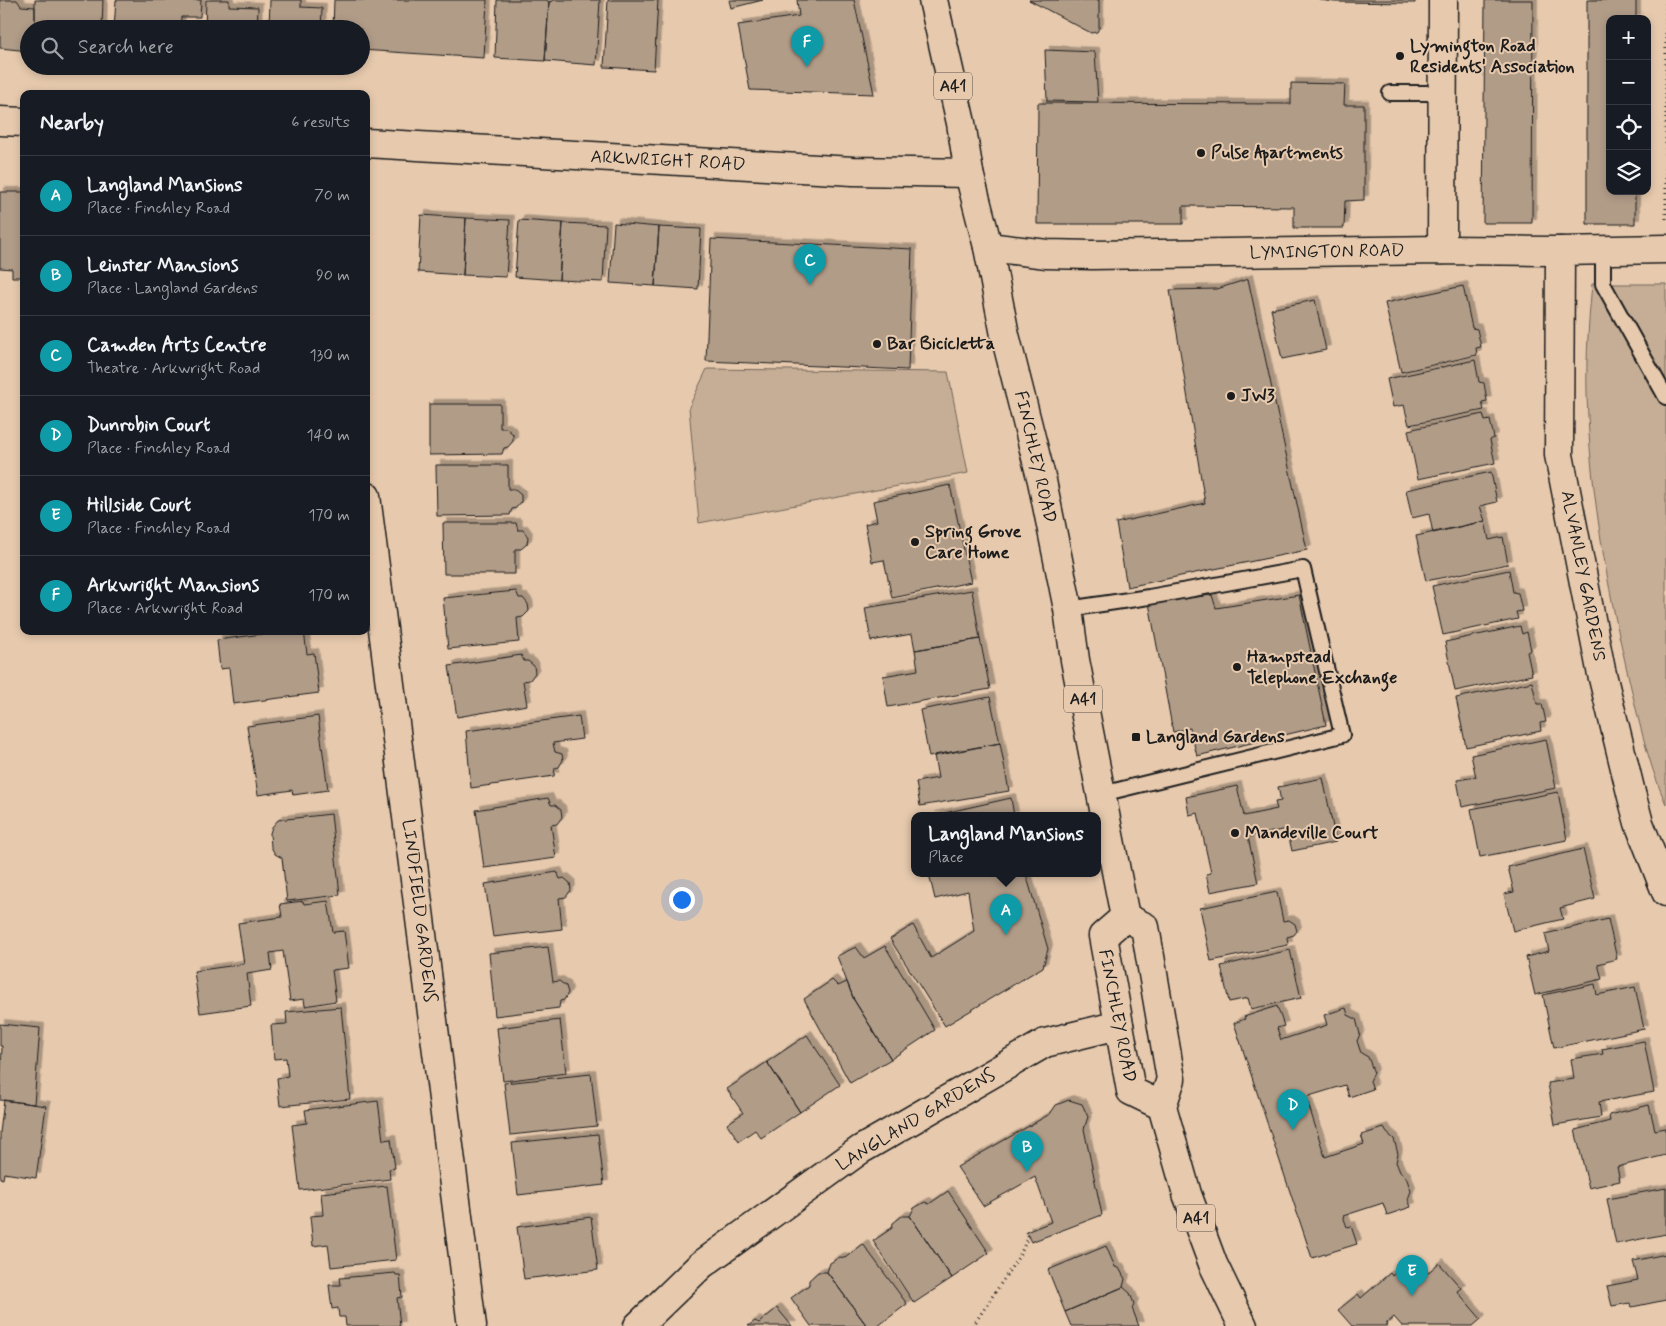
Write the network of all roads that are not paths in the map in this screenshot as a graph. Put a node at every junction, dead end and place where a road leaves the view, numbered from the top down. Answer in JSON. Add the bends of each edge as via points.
{"nodes":[{"id":1,"x":933,"y":0,"type":"edge"},
{"id":2,"x":1443,"y":0,"type":"edge"},
{"id":3,"x":1390,"y":93,"type":"dead end"},
{"id":4,"x":1443,"y":93,"type":"junction"},
{"id":5,"x":0,"y":121,"type":"edge"},
{"id":6,"x":20,"y":122,"type":"edge"},
{"id":7,"x":370,"y":143,"type":"edge"},
{"id":8,"x":969,"y":173,"type":"junction"},
{"id":9,"x":988,"y":247,"type":"junction"},
{"id":10,"x":1666,"y":249,"type":"edge"},
{"id":11,"x":1442,"y":250,"type":"junction"},
{"id":12,"x":1603,"y":250,"type":"junction"},
{"id":13,"x":1560,"y":251,"type":"junction"},
{"id":14,"x":1666,"y":397,"type":"edge"},
{"id":15,"x":370,"y":527,"type":"edge"},
{"id":16,"x":1068,"y":609,"type":"junction"},
{"id":17,"x":1102,"y":794,"type":"junction"},
{"id":18,"x":1666,"y":892,"type":"edge"},
{"id":19,"x":1125,"y":917,"type":"junction"},
{"id":20,"x":1119,"y":1026,"type":"junction"},
{"id":21,"x":1162,"y":1106,"type":"junction"},
{"id":22,"x":472,"y":1326,"type":"edge"},
{"id":23,"x":638,"y":1326,"type":"edge"},
{"id":24,"x":1243,"y":1326,"type":"edge"}],
"edges":[{"from":1,"to":8,"type":"main road","name":"FINCHLEY ROAD","number":"A41"},
{"from":2,"to":4,"type":"main road"},
{"from":3,"to":4,"type":"lane"},
{"from":4,"to":11,"type":"main road"},
{"from":5,"to":6,"type":"main road"},
{"from":7,"to":8,"type":"main road","name":"ARKWRIGHT ROAD","via":[[854,172]]},
{"from":8,"to":9,"type":"main road","name":"FINCHLEY ROAD","number":"A41"},
{"from":9,"to":11,"type":"main road","name":"LYMINGTON ROAD","via":[[1092,255]]},
{"from":9,"to":16,"type":"main road","name":"FINCHLEY ROAD","number":"A41"},
{"from":10,"to":12,"type":"main road","name":"LYMINGTON ROAD"},
{"from":11,"to":13,"type":"main road","name":"LYMINGTON ROAD"},
{"from":12,"to":13,"type":"main road","name":"LYMINGTON ROAD"},
{"from":12,"to":14,"type":"lane","via":[[1603,284]]},
{"from":13,"to":18,"type":"main road","name":"ALVANLEY GARDENS","via":[[1559,455],[1601,670],[1632,797]]},
{"from":15,"to":22,"type":"main road","name":"LINDFIELD GARDENS"},
{"from":16,"to":17,"type":"main road","name":"FINCHLEY ROAD","number":"A41"},
{"from":16,"to":17,"type":"lane","via":[[1303,569],[1342,735]]},
{"from":17,"to":19,"type":"main road","name":"FINCHLEY ROAD","number":"A41"},
{"from":19,"to":20,"type":"main road","name":"FINCHLEY ROAD","via":[[1103,936]]},
{"from":19,"to":21,"type":"main road","via":[[1145,927],[1170,1079]]},
{"from":20,"to":21,"type":"main road","name":"FINCHLEY ROAD","via":[[1131,1091]]},
{"from":20,"to":23,"type":"main road","name":"LANGLAND GARDENS","via":[[1045,1043],[860,1150],[701,1265]]},
{"from":21,"to":24,"type":"main road","number":"A41","via":[[1186,1194],[1213,1264]]}]}
